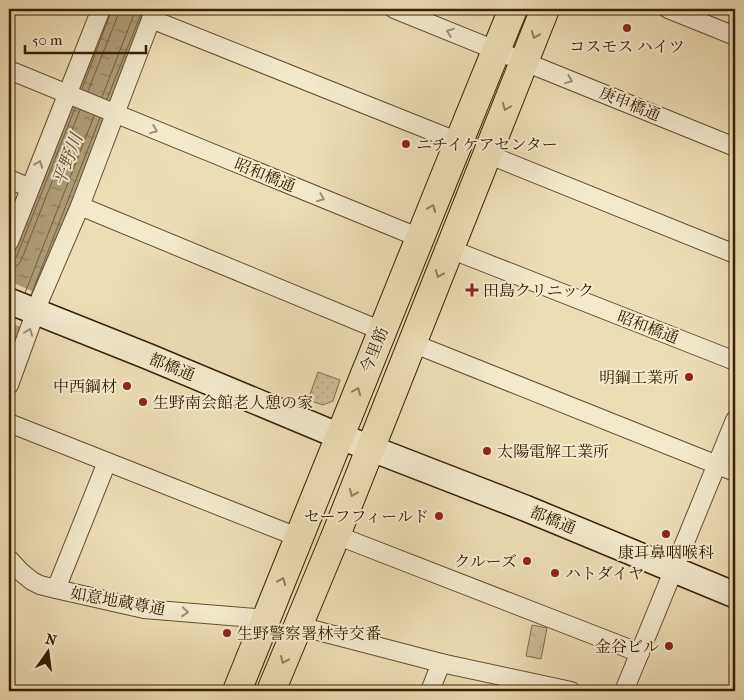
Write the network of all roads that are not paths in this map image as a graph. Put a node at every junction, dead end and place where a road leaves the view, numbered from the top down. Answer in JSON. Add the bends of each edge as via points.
{"nodes":[{"id":1,"x":101,"y":9,"type":"edge"},
{"id":2,"x":394,"y":9,"type":"edge"},
{"id":3,"x":513,"y":9,"type":"edge"},
{"id":4,"x":545,"y":9,"type":"edge"},
{"id":5,"x":668,"y":9,"type":"edge"},
{"id":6,"x":153,"y":14,"type":"edge"},
{"id":7,"x":735,"y":36,"type":"edge"},
{"id":8,"x":496,"y":50,"type":"junction"},
{"id":9,"x":524,"y":62,"type":"junction"},
{"id":10,"x":9,"y":70,"type":"edge"},
{"id":11,"x":69,"y":95,"type":"junction"},
{"id":12,"x":112,"y":112,"type":"junction"},
{"id":13,"x":459,"y":142,"type":"junction"},
{"id":14,"x":735,"y":147,"type":"edge"},
{"id":15,"x":488,"y":154,"type":"junction"},
{"id":16,"x":9,"y":179,"type":"edge"},
{"id":17,"x":30,"y":188,"type":"junction"},
{"id":18,"x":80,"y":206,"type":"junction"},
{"id":19,"x":420,"y":238,"type":"junction"},
{"id":20,"x":9,"y":242,"type":"edge"},
{"id":21,"x":450,"y":249,"type":"junction"},
{"id":22,"x":735,"y":254,"type":"edge"},
{"id":23,"x":9,"y":302,"type":"edge"},
{"id":24,"x":34,"y":312,"type":"junction"},
{"id":25,"x":382,"y":331,"type":"junction"},
{"id":26,"x":412,"y":343,"type":"junction"},
{"id":27,"x":735,"y":361,"type":"edge"},
{"id":28,"x":9,"y":386,"type":"edge"},
{"id":29,"x":735,"y":420,"type":"edge"},
{"id":30,"x":9,"y":423,"type":"edge"},
{"id":31,"x":339,"y":436,"type":"junction"},
{"id":32,"x":370,"y":448,"type":"junction"},
{"id":33,"x":107,"y":462,"type":"junction"},
{"id":34,"x":717,"y":465,"type":"junction"},
{"id":35,"x":735,"y":472,"type":"edge"},
{"id":36,"x":336,"y":535,"type":"junction"},
{"id":37,"x":300,"y":538,"type":"junction"},
{"id":38,"x":9,"y":559,"type":"edge"},
{"id":39,"x":674,"y":570,"type":"junction"},
{"id":40,"x":56,"y":589,"type":"junction"},
{"id":41,"x":735,"y":595,"type":"edge"},
{"id":42,"x":267,"y":618,"type":"junction"},
{"id":43,"x":299,"y":626,"type":"junction"},
{"id":44,"x":640,"y":653,"type":"junction"},
{"id":45,"x":441,"y":663,"type":"junction"},
{"id":46,"x":237,"y":691,"type":"edge"},
{"id":47,"x":271,"y":691,"type":"edge"},
{"id":48,"x":430,"y":691,"type":"edge"},
{"id":49,"x":571,"y":691,"type":"edge"},
{"id":50,"x":624,"y":691,"type":"edge"}],
"edges":[{"from":1,"to":11,"type":"street"},
{"from":8,"to":2,"type":"street","one_way":true},
{"from":3,"to":8,"type":"main road","name":"今里筋"},
{"from":4,"to":9,"type":"main road","name":"今里筋","one_way":true},
{"from":5,"to":7,"type":"street"},
{"from":6,"to":12,"type":"street"},
{"from":6,"to":13,"type":"street"},
{"from":8,"to":9,"type":"street","name":"庚申橋通"},
{"from":8,"to":13,"type":"main road","name":"今里筋"},
{"from":9,"to":14,"type":"street","name":"庚申橋通","one_way":true},
{"from":9,"to":15,"type":"main road","name":"今里筋","one_way":true},
{"from":10,"to":11,"type":"street"},
{"from":11,"to":12,"type":"street","name":"昭和橋通"},
{"from":17,"to":11,"type":"street","one_way":true},
{"from":12,"to":18,"type":"street"},
{"from":12,"to":19,"type":"street","name":"昭和橋通","one_way":true},
{"from":19,"to":13,"type":"main road","name":"今里筋","one_way":true},
{"from":15,"to":21,"type":"main road","name":"今里筋"},
{"from":15,"to":22,"type":"street"},
{"from":16,"to":17,"type":"street"},
{"from":17,"to":20,"type":"street"},
{"from":18,"to":24,"type":"street"},
{"from":18,"to":25,"type":"street"},
{"from":19,"to":25,"type":"main road","name":"今里筋"},
{"from":21,"to":26,"type":"main road","name":"今里筋","one_way":true},
{"from":21,"to":27,"type":"street","name":"昭和橋通"},
{"from":23,"to":24,"type":"street","name":"都橋通"},
{"from":28,"to":24,"type":"street","one_way":true},
{"from":24,"to":31,"type":"street","name":"都橋通"},
{"from":31,"to":25,"type":"main road","name":"今里筋","one_way":true},
{"from":26,"to":32,"type":"main road","name":"今里筋"},
{"from":26,"to":34,"type":"street"},
{"from":29,"to":34,"type":"street"},
{"from":30,"to":33,"type":"street"},
{"from":31,"to":32,"type":"street","name":"都橋通"},
{"from":31,"to":37,"type":"main road","name":"今里筋"},
{"from":32,"to":36,"type":"main road","name":"今里筋","one_way":true},
{"from":32,"to":39,"type":"street","name":"都橋通"},
{"from":33,"to":37,"type":"street"},
{"from":33,"to":40,"type":"street"},
{"from":34,"to":35,"type":"street"},
{"from":34,"to":39,"type":"street"},
{"from":36,"to":43,"type":"main road","name":"今里筋"},
{"from":36,"to":44,"type":"street"},
{"from":42,"to":37,"type":"main road","name":"今里筋","one_way":true},
{"from":38,"to":40,"type":"street","name":"如意地蔵尊通","via":[[32,581]]},
{"from":39,"to":41,"type":"street","name":"都橋通"},
{"from":39,"to":44,"type":"street"},
{"from":40,"to":42,"type":"street","name":"如意地蔵尊通","one_way":true,"via":[[144,609]]},
{"from":42,"to":46,"type":"main road","name":"今里筋"},
{"from":43,"to":45,"type":"street"},
{"from":43,"to":47,"type":"main road","name":"今里筋","one_way":true},
{"from":44,"to":50,"type":"street"},
{"from":45,"to":48,"type":"street"},
{"from":45,"to":49,"type":"street"}]}
